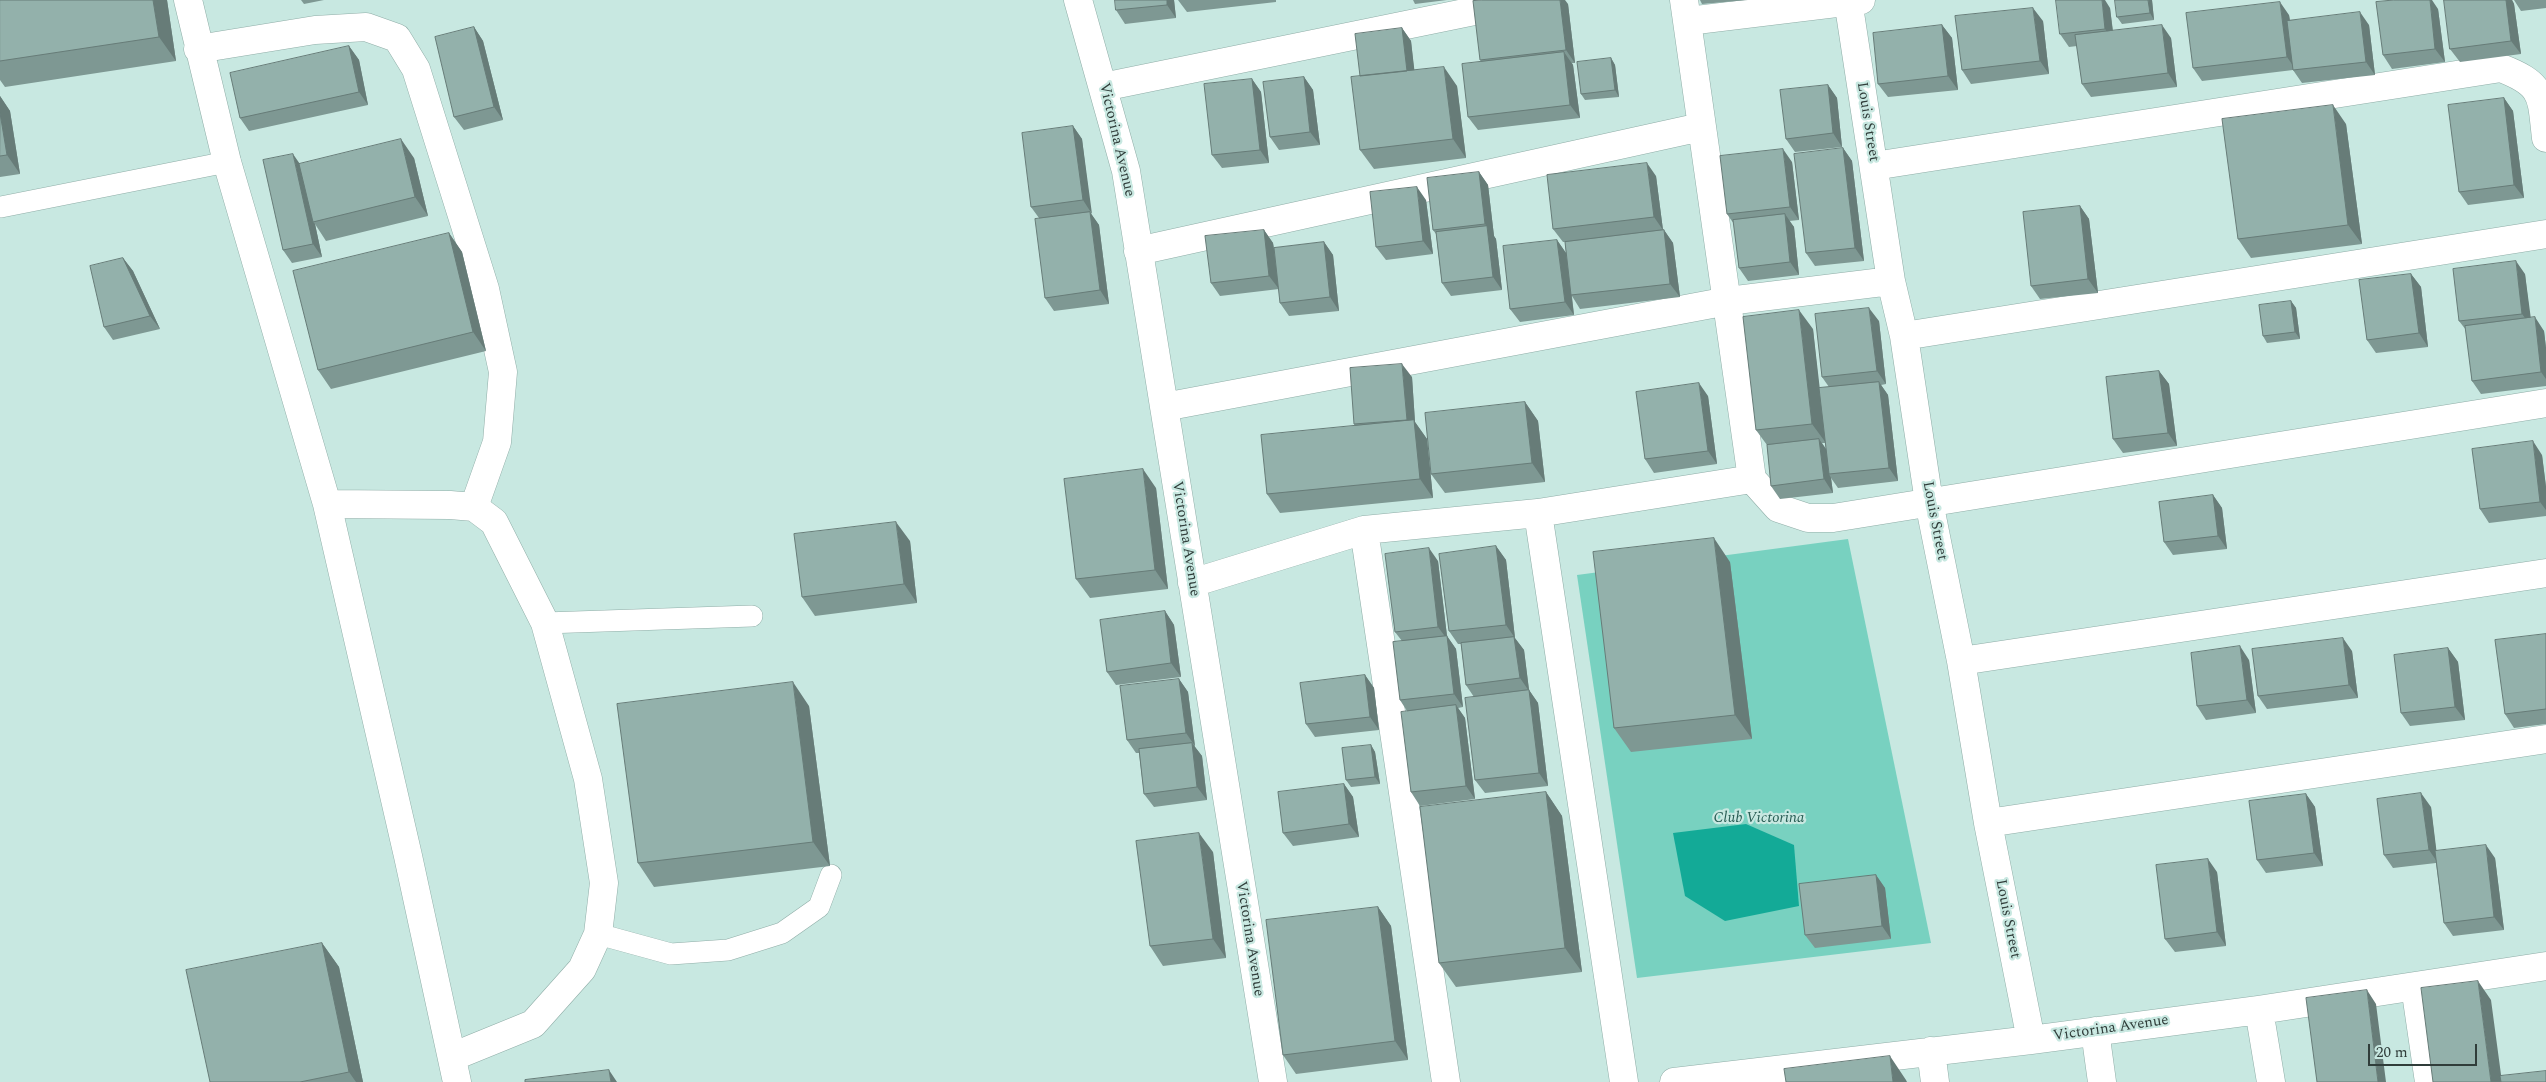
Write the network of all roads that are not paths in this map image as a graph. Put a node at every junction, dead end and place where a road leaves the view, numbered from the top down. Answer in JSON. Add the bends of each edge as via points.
{"nodes":[{"id":1,"x":188,"y":0,"type":"edge"},
{"id":2,"x":1078,"y":0,"type":"edge"},
{"id":3,"x":1528,"y":0,"type":"edge"},
{"id":4,"x":1853,"y":1,"type":"edge"},
{"id":5,"x":1686,"y":11,"type":"edge"},
{"id":6,"x":198,"y":49,"type":"junction"},
{"id":7,"x":1103,"y":86,"type":"junction"},
{"id":8,"x":1701,"y":127,"type":"junction"},
{"id":9,"x":2546,"y":138,"type":"edge"},
{"id":10,"x":227,"y":162,"type":"junction"},
{"id":11,"x":1874,"y":166,"type":"junction"},
{"id":12,"x":1,"y":208,"type":"dead end"},
{"id":13,"x":2546,"y":234,"type":"edge"},
{"id":14,"x":1138,"y":251,"type":"junction"},
{"id":15,"x":1891,"y":281,"type":"junction"},
{"id":16,"x":1728,"y":301,"type":"junction"},
{"id":17,"x":1904,"y":336,"type":"junction"},
{"id":18,"x":2546,"y":403,"type":"edge"},
{"id":19,"x":1164,"y":407,"type":"junction"},
{"id":20,"x":1752,"y":479,"type":"junction"},
{"id":21,"x":1929,"y":502,"type":"junction"},
{"id":22,"x":326,"y":504,"type":"junction"},
{"id":23,"x":474,"y":507,"type":"junction"},
{"id":24,"x":1538,"y":513,"type":"junction"},
{"id":25,"x":1364,"y":530,"type":"junction"},
{"id":26,"x":2546,"y":573,"type":"edge"},
{"id":27,"x":1192,"y":583,"type":"junction"},
{"id":28,"x":752,"y":616,"type":"dead end"},
{"id":29,"x":545,"y":623,"type":"junction"},
{"id":30,"x":1961,"y":661,"type":"junction"},
{"id":31,"x":2545,"y":745,"type":"edge"},
{"id":32,"x":1988,"y":823,"type":"junction"},
{"id":33,"x":831,"y":875,"type":"dead end"},
{"id":34,"x":598,"y":934,"type":"junction"},
{"id":35,"x":2546,"y":966,"type":"edge"},
{"id":36,"x":2415,"y":986,"type":"junction"},
{"id":37,"x":2259,"y":1010,"type":"junction"},
{"id":38,"x":2095,"y":1031,"type":"junction"},
{"id":39,"x":2031,"y":1040,"type":"junction"},
{"id":40,"x":1930,"y":1051,"type":"junction"},
{"id":41,"x":454,"y":1069,"type":"edge"},
{"id":42,"x":1761,"y":1077,"type":"edge"},
{"id":43,"x":1273,"y":1082,"type":"edge"},
{"id":44,"x":1446,"y":1082,"type":"edge"},
{"id":45,"x":1624,"y":1082,"type":"edge"},
{"id":46,"x":1674,"y":1082,"type":"edge"},
{"id":47,"x":1935,"y":1082,"type":"edge"},
{"id":48,"x":2102,"y":1082,"type":"edge"},
{"id":49,"x":2270,"y":1082,"type":"edge"},
{"id":50,"x":2429,"y":1082,"type":"edge"}],
"edges":[{"from":1,"to":6,"type":"street"},
{"from":2,"to":7,"type":"street","name":"Victorina Avenue"},
{"from":3,"to":7,"type":"street"},
{"from":4,"to":5,"type":"street"},
{"from":4,"to":11,"type":"street","name":"Louis Street"},
{"from":5,"to":8,"type":"street"},
{"from":6,"to":10,"type":"street"},
{"from":6,"to":23,"type":"street","via":[[315,30],[366,27],[397,38],[416,69],[484,289],[503,372],[497,442]]},
{"from":7,"to":14,"type":"street","name":"Victorina Avenue","via":[[1126,172]]},
{"from":8,"to":14,"type":"street"},
{"from":8,"to":16,"type":"street"},
{"from":9,"to":11,"type":"street","via":[[2541,96],[2524,76],[2501,68]]},
{"from":10,"to":12,"type":"lane"},
{"from":10,"to":22,"type":"street"},
{"from":11,"to":15,"type":"street","name":"Louis Street"},
{"from":13,"to":17,"type":"street"},
{"from":14,"to":19,"type":"street","name":"Victorina Avenue"},
{"from":15,"to":16,"type":"street"},
{"from":15,"to":17,"type":"street","name":"Louis Street"},
{"from":16,"to":19,"type":"street"},
{"from":16,"to":20,"type":"street"},
{"from":17,"to":21,"type":"street","name":"Louis Street"},
{"from":18,"to":21,"type":"street"},
{"from":19,"to":27,"type":"street","name":"Victorina Avenue"},
{"from":20,"to":21,"type":"street","via":[[1778,508],[1808,518],[1833,518]]},
{"from":20,"to":24,"type":"street"},
{"from":21,"to":30,"type":"street","name":"Louis Street"},
{"from":22,"to":23,"type":"street"},
{"from":22,"to":41,"type":"street"},
{"from":23,"to":29,"type":"street","via":[[494,522]]},
{"from":24,"to":25,"type":"street"},
{"from":24,"to":45,"type":"street"},
{"from":25,"to":27,"type":"street"},
{"from":25,"to":44,"type":"street"},
{"from":26,"to":30,"type":"street"},
{"from":27,"to":43,"type":"street","name":"Victorina Avenue"},
{"from":28,"to":29,"type":"lane"},
{"from":29,"to":34,"type":"street","via":[[588,779],[604,883]]},
{"from":30,"to":32,"type":"street","name":"Louis Street"},
{"from":31,"to":32,"type":"street"},
{"from":32,"to":39,"type":"street","name":"Louis Street"},
{"from":33,"to":34,"type":"lane","via":[[819,906],[782,933],[728,950],[671,954]]},
{"from":34,"to":41,"type":"street","via":[[582,968],[532,1024]]},
{"from":35,"to":36,"type":"street","name":"Victorina Avenue"},
{"from":36,"to":37,"type":"street","name":"Victorina Avenue"},
{"from":36,"to":50,"type":"street"},
{"from":37,"to":38,"type":"street","name":"Victorina Avenue"},
{"from":37,"to":49,"type":"street"},
{"from":38,"to":39,"type":"street","name":"Victorina Avenue"},
{"from":38,"to":48,"type":"street"},
{"from":39,"to":40,"type":"street","name":"Victorina Avenue"},
{"from":40,"to":42,"type":"street","name":"Victorina Avenue"},
{"from":40,"to":47,"type":"street"},
{"from":42,"to":46,"type":"street","name":"Victorina Avenue"}]}
